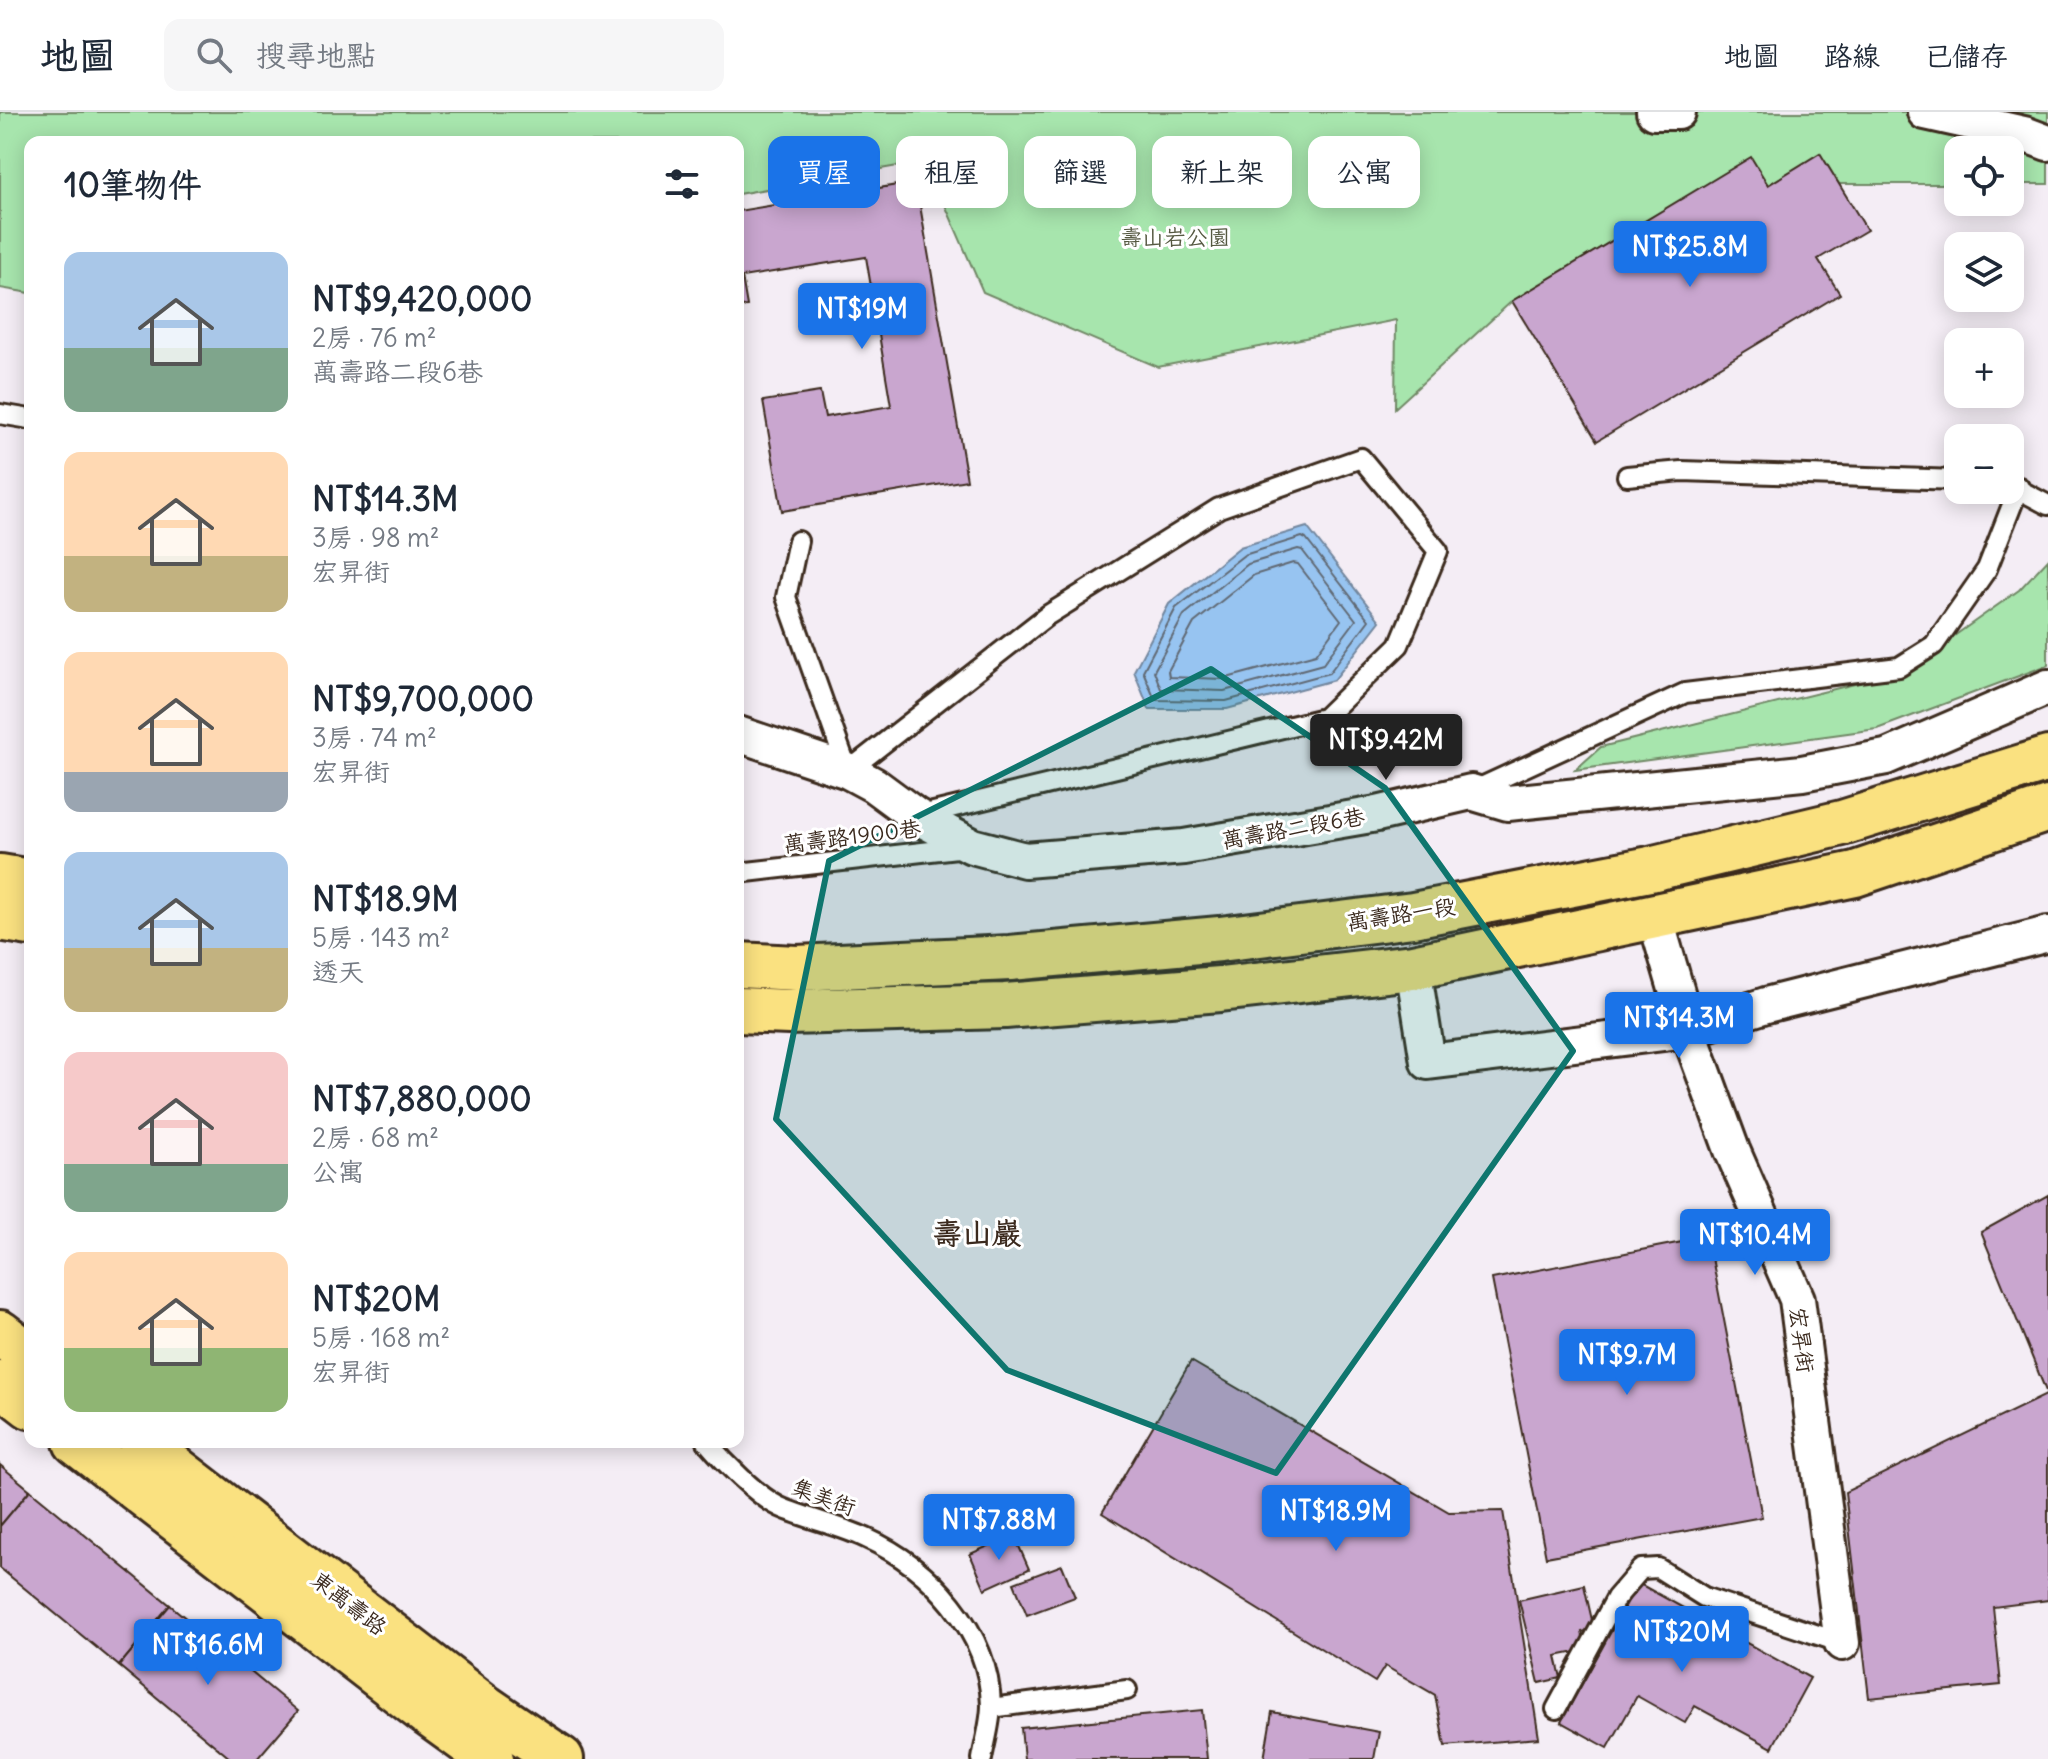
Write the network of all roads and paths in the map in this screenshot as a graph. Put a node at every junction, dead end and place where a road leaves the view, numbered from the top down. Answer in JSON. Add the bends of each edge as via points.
{"nodes":[{"id":1,"x":1654,"y":112,"type":"edge"},
{"id":2,"x":1678,"y":112,"type":"edge"},
{"id":3,"x":1925,"y":112,"type":"edge"},
{"id":4,"x":2048,"y":143,"type":"edge"},
{"id":5,"x":0,"y":414,"type":"edge"},
{"id":6,"x":24,"y":418,"type":"edge"},
{"id":7,"x":1627,"y":476,"type":"dead end"},
{"id":8,"x":1944,"y":480,"type":"edge"},
{"id":9,"x":2024,"y":492,"type":"edge"},
{"id":10,"x":2008,"y":504,"type":"edge"},
{"id":11,"x":2048,"y":505,"type":"edge"},
{"id":12,"x":798,"y":541,"type":"dead end"},
{"id":13,"x":2048,"y":687,"type":"edge"},
{"id":14,"x":744,"y":736,"type":"edge"},
{"id":15,"x":2048,"y":759,"type":"edge"},
{"id":16,"x":848,"y":771,"type":"junction"},
{"id":17,"x":1471,"y":792,"type":"junction"},
{"id":18,"x":2048,"y":809,"type":"edge"},
{"id":19,"x":916,"y":816,"type":"junction"},
{"id":20,"x":972,"y":846,"type":"junction"},
{"id":21,"x":744,"y":872,"type":"edge"},
{"id":22,"x":0,"y":877,"type":"edge"},
{"id":23,"x":24,"y":881,"type":"edge"},
{"id":24,"x":1655,"y":917,"type":"junction"},
{"id":25,"x":0,"y":918,"type":"edge"},
{"id":26,"x":24,"y":922,"type":"edge"},
{"id":27,"x":2048,"y":934,"type":"edge"},
{"id":28,"x":744,"y":965,"type":"edge"},
{"id":29,"x":1413,"y":967,"type":"junction"},
{"id":30,"x":744,"y":1010,"type":"edge"},
{"id":31,"x":1688,"y":1030,"type":"junction"},
{"id":32,"x":0,"y":1333,"type":"edge"},
{"id":33,"x":24,"y":1351,"type":"edge"},
{"id":34,"x":0,"y":1383,"type":"edge"},
{"id":35,"x":24,"y":1401,"type":"edge"},
{"id":36,"x":84,"y":1448,"type":"edge"},
{"id":37,"x":149,"y":1448,"type":"edge"},
{"id":38,"x":712,"y":1448,"type":"edge"},
{"id":39,"x":1842,"y":1643,"type":"joint"},
{"id":40,"x":1127,"y":1690,"type":"dead end"},
{"id":41,"x":991,"y":1708,"type":"junction"},
{"id":42,"x":1556,"y":1709,"type":"dead end"},
{"id":43,"x":491,"y":1759,"type":"edge"},
{"id":44,"x":561,"y":1759,"type":"edge"},
{"id":45,"x":982,"y":1759,"type":"edge"}],
"edges":[{"from":1,"to":2,"type":"street"},
{"from":3,"to":4,"type":"street"},
{"from":5,"to":6,"type":"lane"},
{"from":7,"to":8,"type":"lane","via":[[1682,471]]},
{"from":9,"to":11,"type":"lane"},
{"from":10,"to":17,"type":"lane","via":[[1987,569],[1934,645],[1899,667],[1685,693]]},
{"from":12,"to":16,"type":"lane","via":[[786,597]]},
{"from":13,"to":17,"type":"street","name":"萬壽路二段6巷","via":[[1886,757],[1802,773],[1508,803]]},
{"from":14,"to":16,"type":"street","name":"萬壽路二段6巷"},
{"from":15,"to":28,"type":"main road","name":"萬壽路一段","via":[[1827,827],[1650,869],[1413,915],[1010,958],[797,968]]},
{"from":16,"to":19,"type":"street","name":"萬壽路二段6巷"},
{"from":16,"to":19,"type":"lane","via":[[1048,615],[1219,508],[1361,458],[1438,551],[1399,645],[1324,718]]},
{"from":17,"to":20,"type":"street","name":"萬壽路二段6巷","via":[[1184,847],[1025,860]]},
{"from":18,"to":24,"type":"main road","via":[[1855,874]]},
{"from":19,"to":20,"type":"street","name":"萬壽路二段6巷"},
{"from":20,"to":21,"type":"lane","name":"萬壽路1900巷"},
{"from":22,"to":23,"type":"main road"},
{"from":24,"to":29,"type":"main road"},
{"from":24,"to":31,"type":"street","name":"宏昇街"},
{"from":25,"to":26,"type":"main road"},
{"from":27,"to":31,"type":"street","via":[[1766,1005]]},
{"from":29,"to":30,"type":"main road","via":[[1005,1006]]},
{"from":29,"to":31,"type":"street","via":[[1428,1062]]},
{"from":31,"to":39,"type":"street","name":"宏昇街","via":[[1732,1150],[1797,1299]]},
{"from":32,"to":33,"type":"main road"},
{"from":34,"to":35,"type":"main road"},
{"from":36,"to":43,"type":"main road","name":"東萬壽路"},
{"from":37,"to":44,"type":"main road","name":"東萬壽路","via":[[486,1708]]},
{"from":38,"to":41,"type":"lane","name":"集美街","via":[[777,1506],[865,1537],[936,1585],[975,1642],[988,1676]]},
{"from":39,"to":42,"type":"lane","via":[[1704,1597],[1658,1568],[1641,1569],[1616,1598]]},
{"from":40,"to":41,"type":"lane"},
{"from":41,"to":45,"type":"lane","name":"集美街"}]}
